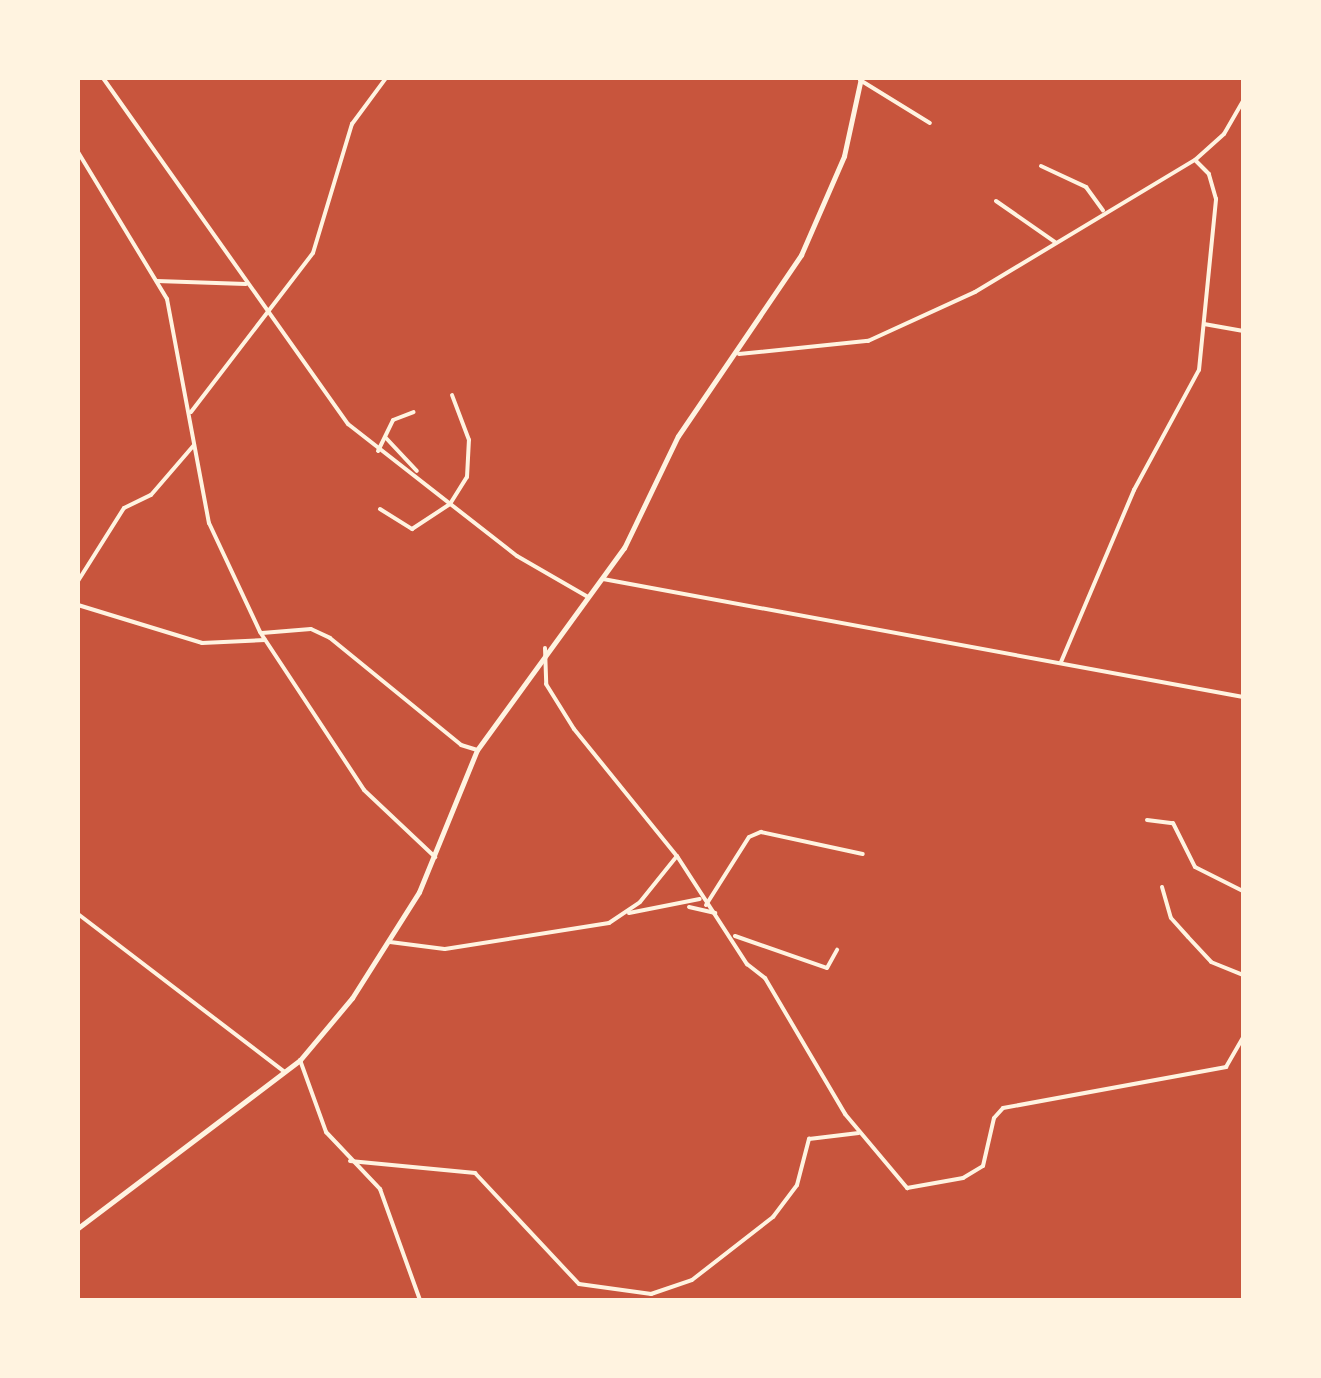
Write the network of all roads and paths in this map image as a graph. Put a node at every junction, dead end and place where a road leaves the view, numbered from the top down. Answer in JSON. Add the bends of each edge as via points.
{"nodes":[{"id":1,"x":103,"y":78,"type":"edge"},
{"id":2,"x":386,"y":78,"type":"edge"},
{"id":3,"x":861,"y":79,"type":"edge"},
{"id":4,"x":1243,"y":101,"type":"edge"},
{"id":5,"x":930,"y":123,"type":"dead end"},
{"id":6,"x":78,"y":152,"type":"edge"},
{"id":7,"x":1195,"y":160,"type":"junction"},
{"id":8,"x":1041,"y":166,"type":"dead end"},
{"id":9,"x":996,"y":201,"type":"dead end"},
{"id":10,"x":1103,"y":210,"type":"junction"},
{"id":11,"x":1055,"y":242,"type":"junction"},
{"id":12,"x":157,"y":281,"type":"junction"},
{"id":13,"x":248,"y":285,"type":"junction"},
{"id":14,"x":270,"y":308,"type":"junction"},
{"id":15,"x":1204,"y":324,"type":"junction"},
{"id":16,"x":1243,"y":331,"type":"edge"},
{"id":17,"x":739,"y":354,"type":"junction"},
{"id":18,"x":452,"y":395,"type":"dead end"},
{"id":19,"x":191,"y":412,"type":"junction"},
{"id":20,"x":414,"y":412,"type":"dead end"},
{"id":21,"x":386,"y":438,"type":"junction"},
{"id":22,"x":195,"y":444,"type":"junction"},
{"id":23,"x":378,"y":451,"type":"junction"},
{"id":24,"x":418,"y":473,"type":"junction"},
{"id":25,"x":450,"y":504,"type":"junction"},
{"id":26,"x":380,"y":509,"type":"dead end"},
{"id":27,"x":603,"y":579,"type":"junction"},
{"id":28,"x":78,"y":581,"type":"edge"},
{"id":29,"x":588,"y":597,"type":"junction"},
{"id":30,"x":78,"y":605,"type":"edge"},
{"id":31,"x":260,"y":632,"type":"junction"},
{"id":32,"x":265,"y":640,"type":"junction"},
{"id":33,"x":545,"y":648,"type":"junction"},
{"id":34,"x":1061,"y":662,"type":"junction"},
{"id":35,"x":529,"y":671,"type":"junction"},
{"id":36,"x":545,"y":679,"type":"junction"},
{"id":37,"x":1243,"y":697,"type":"edge"},
{"id":38,"x":477,"y":750,"type":"junction"},
{"id":39,"x":1147,"y":820,"type":"dead end"},
{"id":40,"x":863,"y":854,"type":"dead end"},
{"id":41,"x":677,"y":856,"type":"junction"},
{"id":42,"x":435,"y":857,"type":"junction"},
{"id":43,"x":1162,"y":887,"type":"dead end"},
{"id":44,"x":1243,"y":891,"type":"edge"},
{"id":45,"x":701,"y":899,"type":"junction"},
{"id":46,"x":706,"y":905,"type":"junction"},
{"id":47,"x":686,"y":906,"type":"junction"},
{"id":48,"x":629,"y":913,"type":"junction"},
{"id":49,"x":715,"y":913,"type":"junction"},
{"id":50,"x":78,"y":914,"type":"edge"},
{"id":51,"x":733,"y":934,"type":"junction"},
{"id":52,"x":390,"y":942,"type":"junction"},
{"id":53,"x":837,"y":950,"type":"dead end"},
{"id":54,"x":1243,"y":975,"type":"edge"},
{"id":55,"x":1243,"y":1038,"type":"edge"},
{"id":56,"x":300,"y":1060,"type":"junction"},
{"id":57,"x":285,"y":1072,"type":"junction"},
{"id":58,"x":859,"y":1133,"type":"junction"},
{"id":59,"x":350,"y":1161,"type":"junction"},
{"id":60,"x":78,"y":1228,"type":"edge"},
{"id":61,"x":420,"y":1300,"type":"edge"}],
"edges":[{"from":1,"to":13,"type":"street"},
{"from":2,"to":14,"type":"street","via":[[352,124],[322,237]]},
{"from":3,"to":5,"type":"street"},
{"from":3,"to":17,"type":"street","via":[[827,202]]},
{"from":4,"to":7,"type":"street","via":[[1224,134]]},
{"from":6,"to":12,"type":"street"},
{"from":7,"to":10,"type":"street"},
{"from":7,"to":15,"type":"street","via":[[1209,174],[1216,199]]},
{"from":8,"to":10,"type":"street","via":[[1086,187]]},
{"from":9,"to":11,"type":"street"},
{"from":10,"to":11,"type":"street"},
{"from":11,"to":17,"type":"street","via":[[975,292],[868,341]]},
{"from":12,"to":13,"type":"street"},
{"from":12,"to":19,"type":"street"},
{"from":13,"to":14,"type":"street"},
{"from":14,"to":19,"type":"street"},
{"from":14,"to":23,"type":"street","via":[[318,387]]},
{"from":15,"to":16,"type":"street"},
{"from":15,"to":34,"type":"street","via":[[1199,370],[1134,490]]},
{"from":17,"to":27,"type":"street","via":[[678,436]]},
{"from":18,"to":25,"type":"street","via":[[469,440],[467,477]]},
{"from":19,"to":22,"type":"street"},
{"from":20,"to":21,"type":"street","via":[[393,420]]},
{"from":21,"to":23,"type":"street"},
{"from":21,"to":24,"type":"street"},
{"from":22,"to":28,"type":"street","via":[[151,495],[124,508]]},
{"from":22,"to":31,"type":"street","via":[[209,523]]},
{"from":23,"to":24,"type":"street","via":[[390,464]]},
{"from":24,"to":25,"type":"street"},
{"from":25,"to":26,"type":"street","via":[[412,529]]},
{"from":25,"to":29,"type":"street","via":[[517,556]]},
{"from":27,"to":29,"type":"street"},
{"from":27,"to":34,"type":"street"},
{"from":29,"to":33,"type":"street"},
{"from":30,"to":32,"type":"street","via":[[202,643]]},
{"from":31,"to":32,"type":"street"},
{"from":31,"to":38,"type":"street","via":[[311,629],[330,638],[461,745]]},
{"from":32,"to":42,"type":"street","via":[[364,790]]},
{"from":33,"to":35,"type":"street"},
{"from":33,"to":36,"type":"street"},
{"from":34,"to":37,"type":"street"},
{"from":35,"to":36,"type":"street"},
{"from":35,"to":38,"type":"street"},
{"from":36,"to":41,"type":"street","via":[[574,729]]},
{"from":38,"to":42,"type":"street"},
{"from":39,"to":44,"type":"street","via":[[1173,823],[1195,867]]},
{"from":40,"to":46,"type":"street","via":[[761,832],[749,837]]},
{"from":41,"to":45,"type":"street"},
{"from":41,"to":48,"type":"street"},
{"from":42,"to":52,"type":"street"},
{"from":43,"to":54,"type":"street","via":[[1171,918],[1211,962]]},
{"from":45,"to":46,"type":"street"},
{"from":45,"to":47,"type":"street"},
{"from":46,"to":49,"type":"street"},
{"from":47,"to":48,"type":"street"},
{"from":47,"to":49,"type":"street"},
{"from":48,"to":52,"type":"street","via":[[579,929],[445,949]]},
{"from":49,"to":51,"type":"street"},
{"from":50,"to":57,"type":"street"},
{"from":51,"to":53,"type":"street","via":[[827,968]]},
{"from":51,"to":58,"type":"street"},
{"from":52,"to":56,"type":"street"},
{"from":55,"to":58,"type":"street","via":[[1226,1067],[999,1110],[986,1163],[963,1178],[907,1188]]},
{"from":56,"to":57,"type":"street"},
{"from":56,"to":59,"type":"street","via":[[326,1132]]},
{"from":57,"to":60,"type":"street"},
{"from":58,"to":59,"type":"street","via":[[809,1139],[797,1185],[773,1217],[692,1280],[651,1294],[579,1284],[475,1173]]},
{"from":59,"to":61,"type":"street","via":[[380,1189]]}]}
